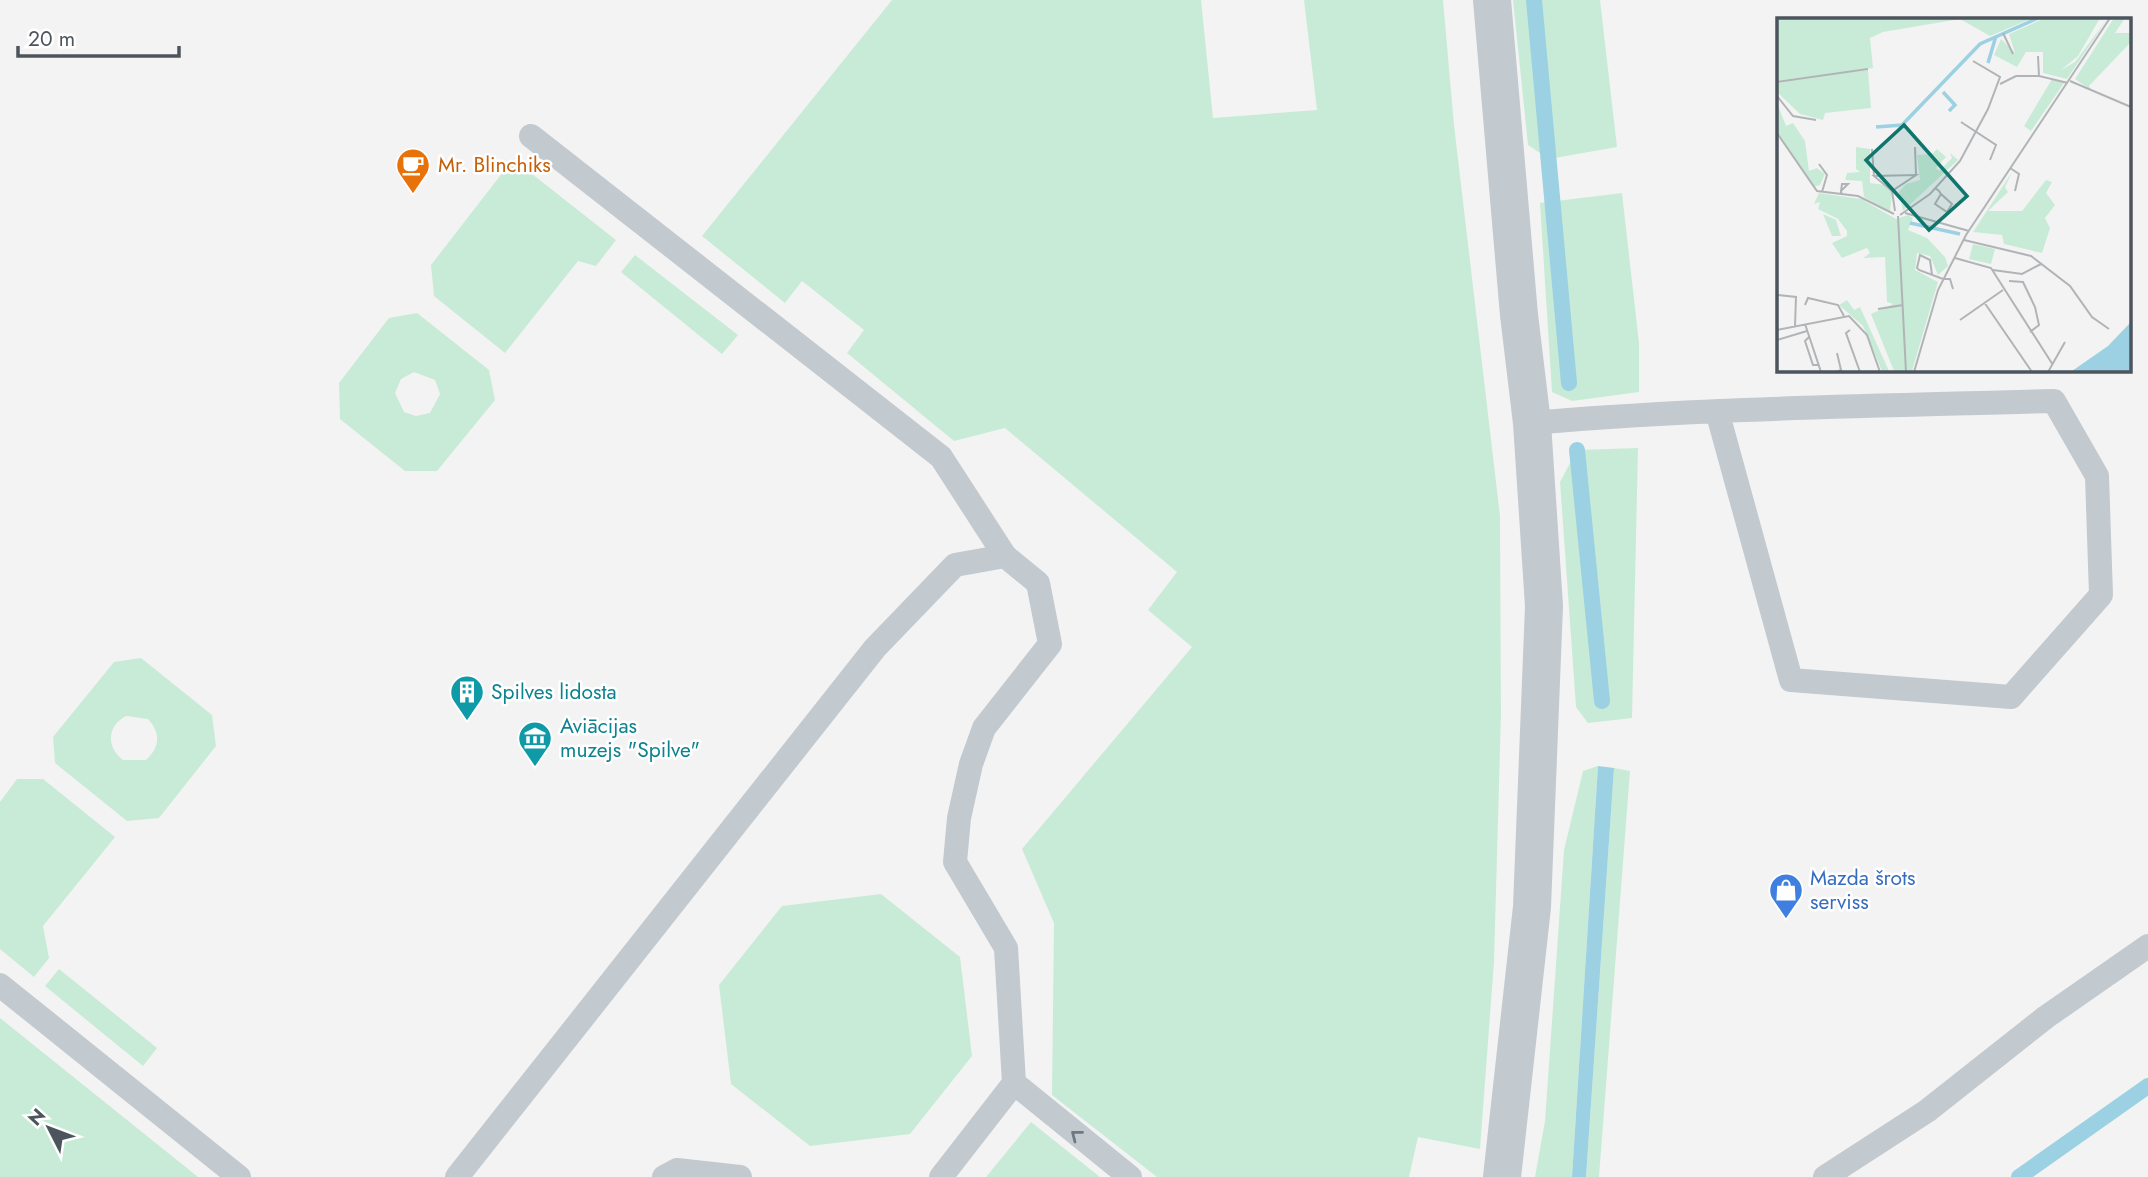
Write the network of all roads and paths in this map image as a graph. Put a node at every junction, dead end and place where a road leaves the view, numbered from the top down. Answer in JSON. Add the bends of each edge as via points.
{"nodes":[{"id":1,"x":1492,"y":0,"type":"edge"},
{"id":2,"x":531,"y":136,"type":"dead end"},
{"id":3,"x":1717,"y":411,"type":"junction"},
{"id":4,"x":1532,"y":423,"type":"junction"},
{"id":5,"x":1005,"y":556,"type":"junction"},
{"id":6,"x":2148,"y":946,"type":"edge"},
{"id":7,"x":0,"y":985,"type":"edge"},
{"id":8,"x":1014,"y":1083,"type":"junction"},
{"id":9,"x":239,"y":1177,"type":"edge"},
{"id":10,"x":457,"y":1177,"type":"edge"},
{"id":11,"x":664,"y":1177,"type":"edge"},
{"id":12,"x":740,"y":1177,"type":"edge"},
{"id":13,"x":941,"y":1177,"type":"edge"},
{"id":14,"x":1130,"y":1177,"type":"edge"},
{"id":15,"x":1502,"y":1177,"type":"edge"},
{"id":16,"x":1825,"y":1177,"type":"edge"}],
"edges":[{"from":1,"to":4,"type":"street"},
{"from":2,"to":5,"type":"lane","via":[[941,457]]},
{"from":3,"to":3,"type":"lane","via":[[1791,680],[2011,697],[2101,594],[2096,476],[2054,401]]},
{"from":3,"to":4,"type":"lane"},
{"from":4,"to":15,"type":"street","via":[[1544,606],[1532,907]]},
{"from":5,"to":8,"type":"lane","via":[[1038,583],[1050,644],[984,728],[959,818],[955,862],[1006,948]]},
{"from":5,"to":10,"type":"lane","via":[[955,565],[876,648]]},
{"from":6,"to":16,"type":"lane","via":[[2046,1017],[1927,1111]]},
{"from":7,"to":9,"type":"lane"},
{"from":8,"to":13,"type":"lane"},
{"from":14,"to":8,"type":"lane","one_way":true},
{"from":11,"to":12,"type":"lane","via":[[677,1170]]}]}
